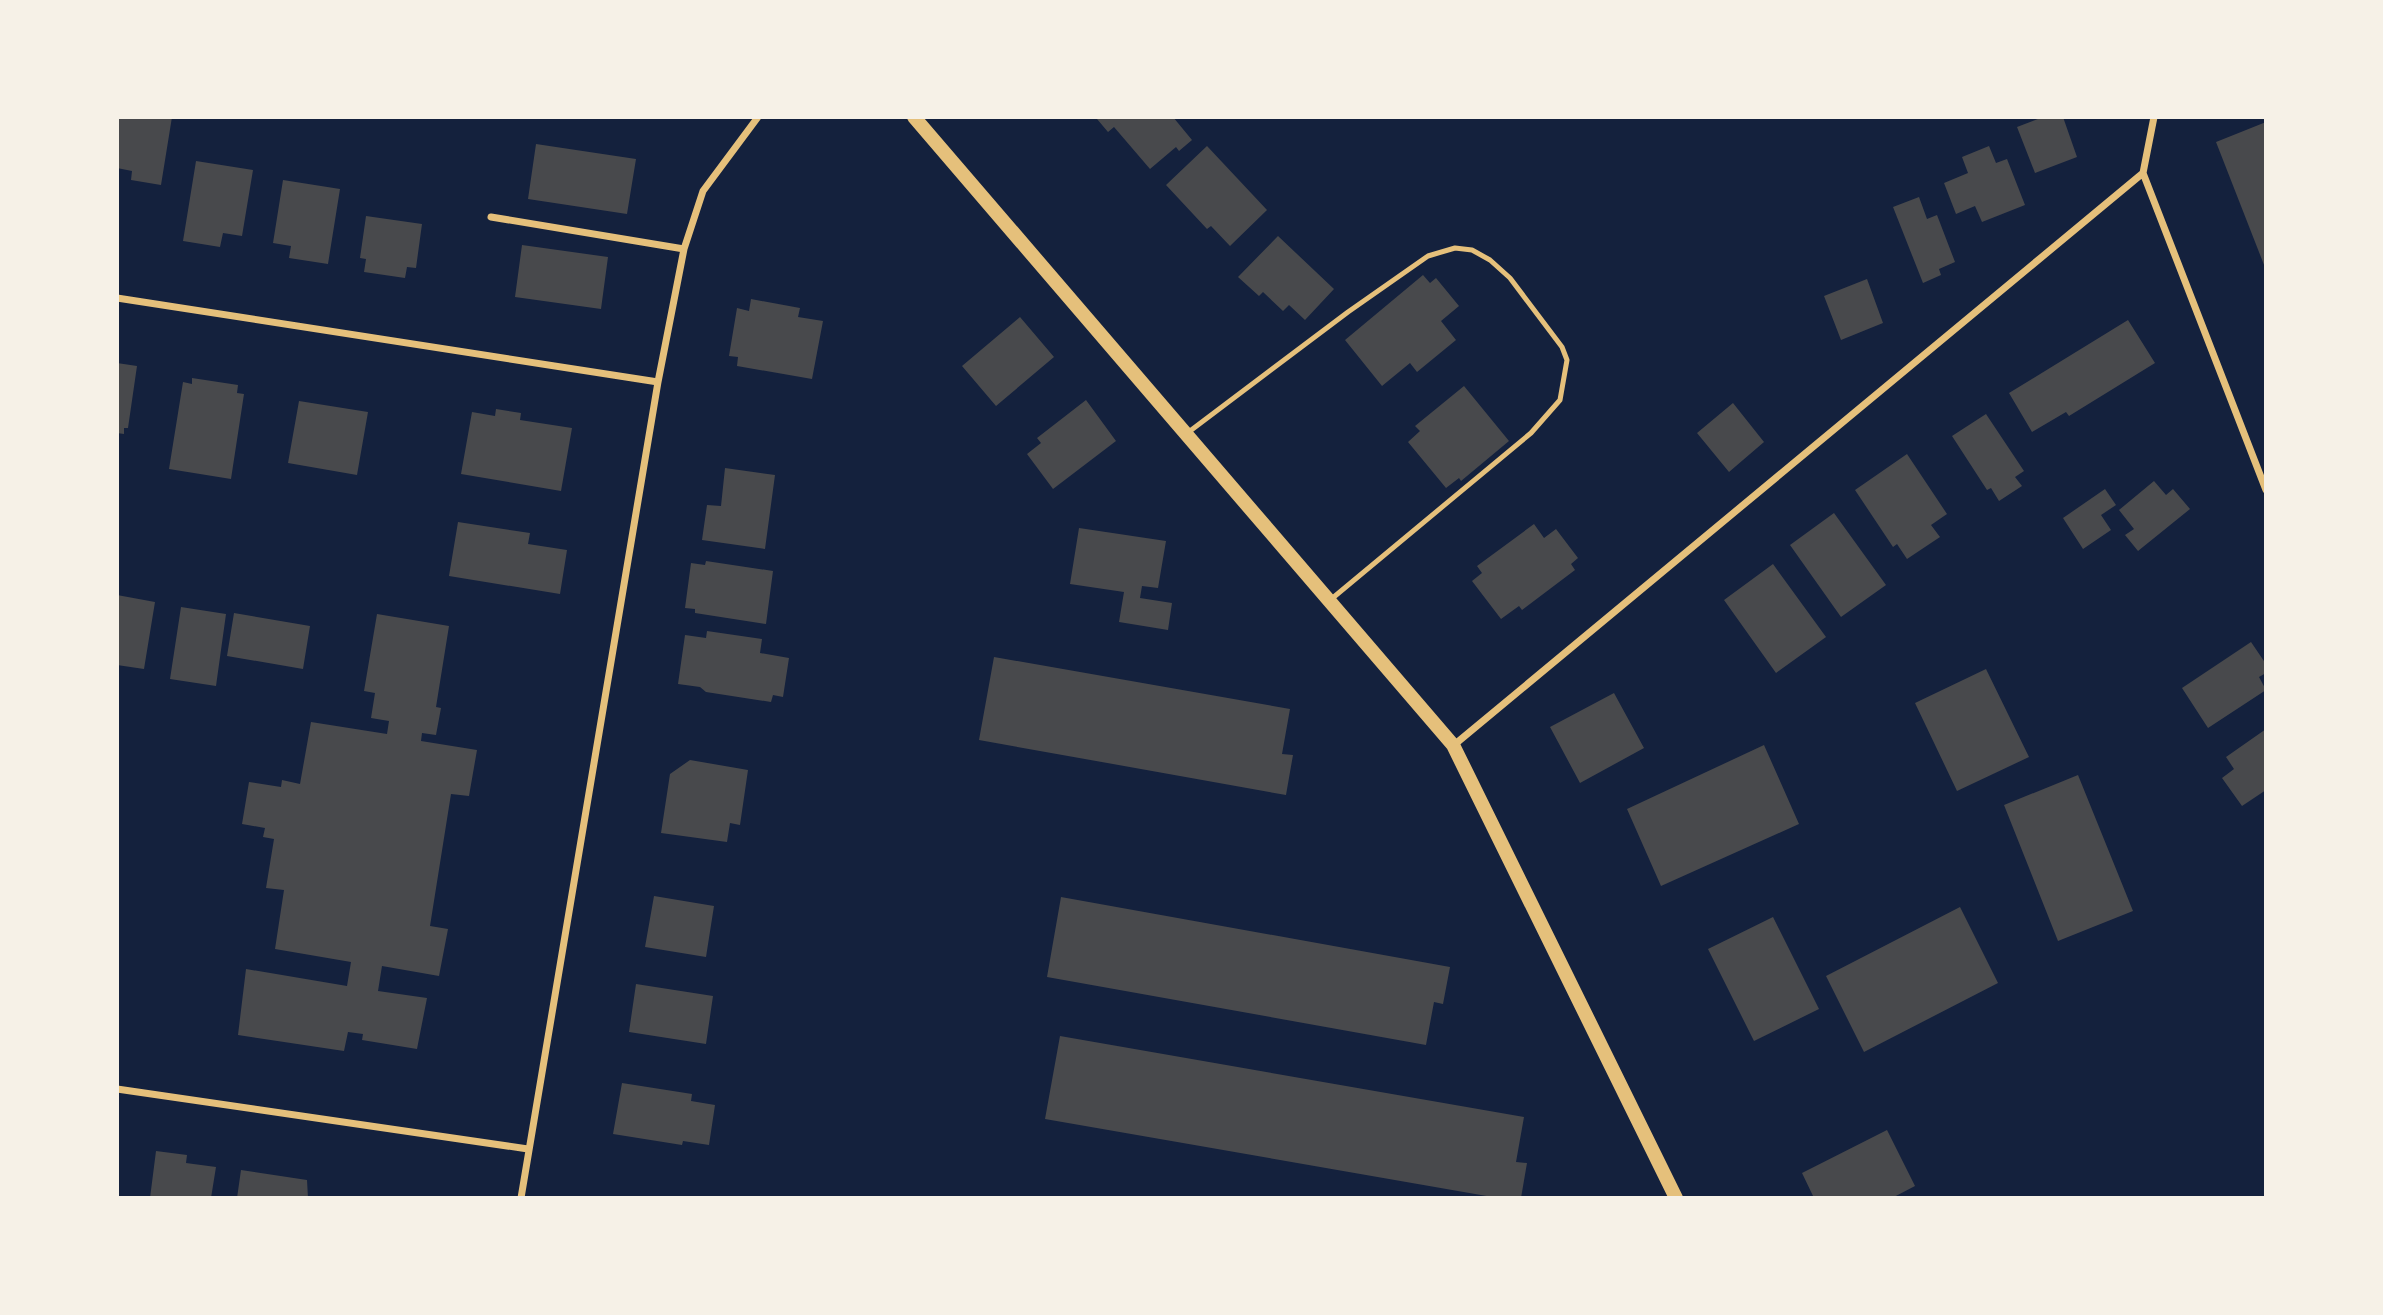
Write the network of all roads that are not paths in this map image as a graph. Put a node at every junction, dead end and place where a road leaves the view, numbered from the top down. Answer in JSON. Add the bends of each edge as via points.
{"nodes":[{"id":1,"x":758,"y":117,"type":"edge"},
{"id":2,"x":914,"y":117,"type":"edge"},
{"id":3,"x":2154,"y":117,"type":"edge"},
{"id":4,"x":2143,"y":173,"type":"junction"},
{"id":5,"x":491,"y":217,"type":"dead end"},
{"id":6,"x":684,"y":249,"type":"junction"},
{"id":7,"x":117,"y":298,"type":"edge"},
{"id":8,"x":659,"y":382,"type":"junction"},
{"id":9,"x":1186,"y":434,"type":"junction"},
{"id":10,"x":2266,"y":490,"type":"edge"},
{"id":11,"x":1329,"y":601,"type":"junction"},
{"id":12,"x":1453,"y":745,"type":"junction"},
{"id":13,"x":117,"y":1089,"type":"edge"},
{"id":14,"x":528,"y":1149,"type":"junction"},
{"id":15,"x":521,"y":1198,"type":"edge"},
{"id":16,"x":1676,"y":1198,"type":"edge"}],
"edges":[{"from":1,"to":6,"type":"street","via":[[703,191]]},
{"from":2,"to":9,"type":"main road"},
{"from":3,"to":4,"type":"street"},
{"from":4,"to":10,"type":"street"},
{"from":4,"to":12,"type":"street"},
{"from":5,"to":6,"type":"street"},
{"from":6,"to":8,"type":"street"},
{"from":7,"to":8,"type":"street"},
{"from":8,"to":14,"type":"street"},
{"from":9,"to":11,"type":"main road"},
{"from":9,"to":11,"type":"lane","via":[[1428,256],[1455,248],[1472,250],[1510,278],[1562,346],[1567,360],[1560,400],[1531,433]]},
{"from":11,"to":12,"type":"main road"},
{"from":12,"to":16,"type":"main road"},
{"from":13,"to":14,"type":"street"},
{"from":14,"to":15,"type":"street"}]}
